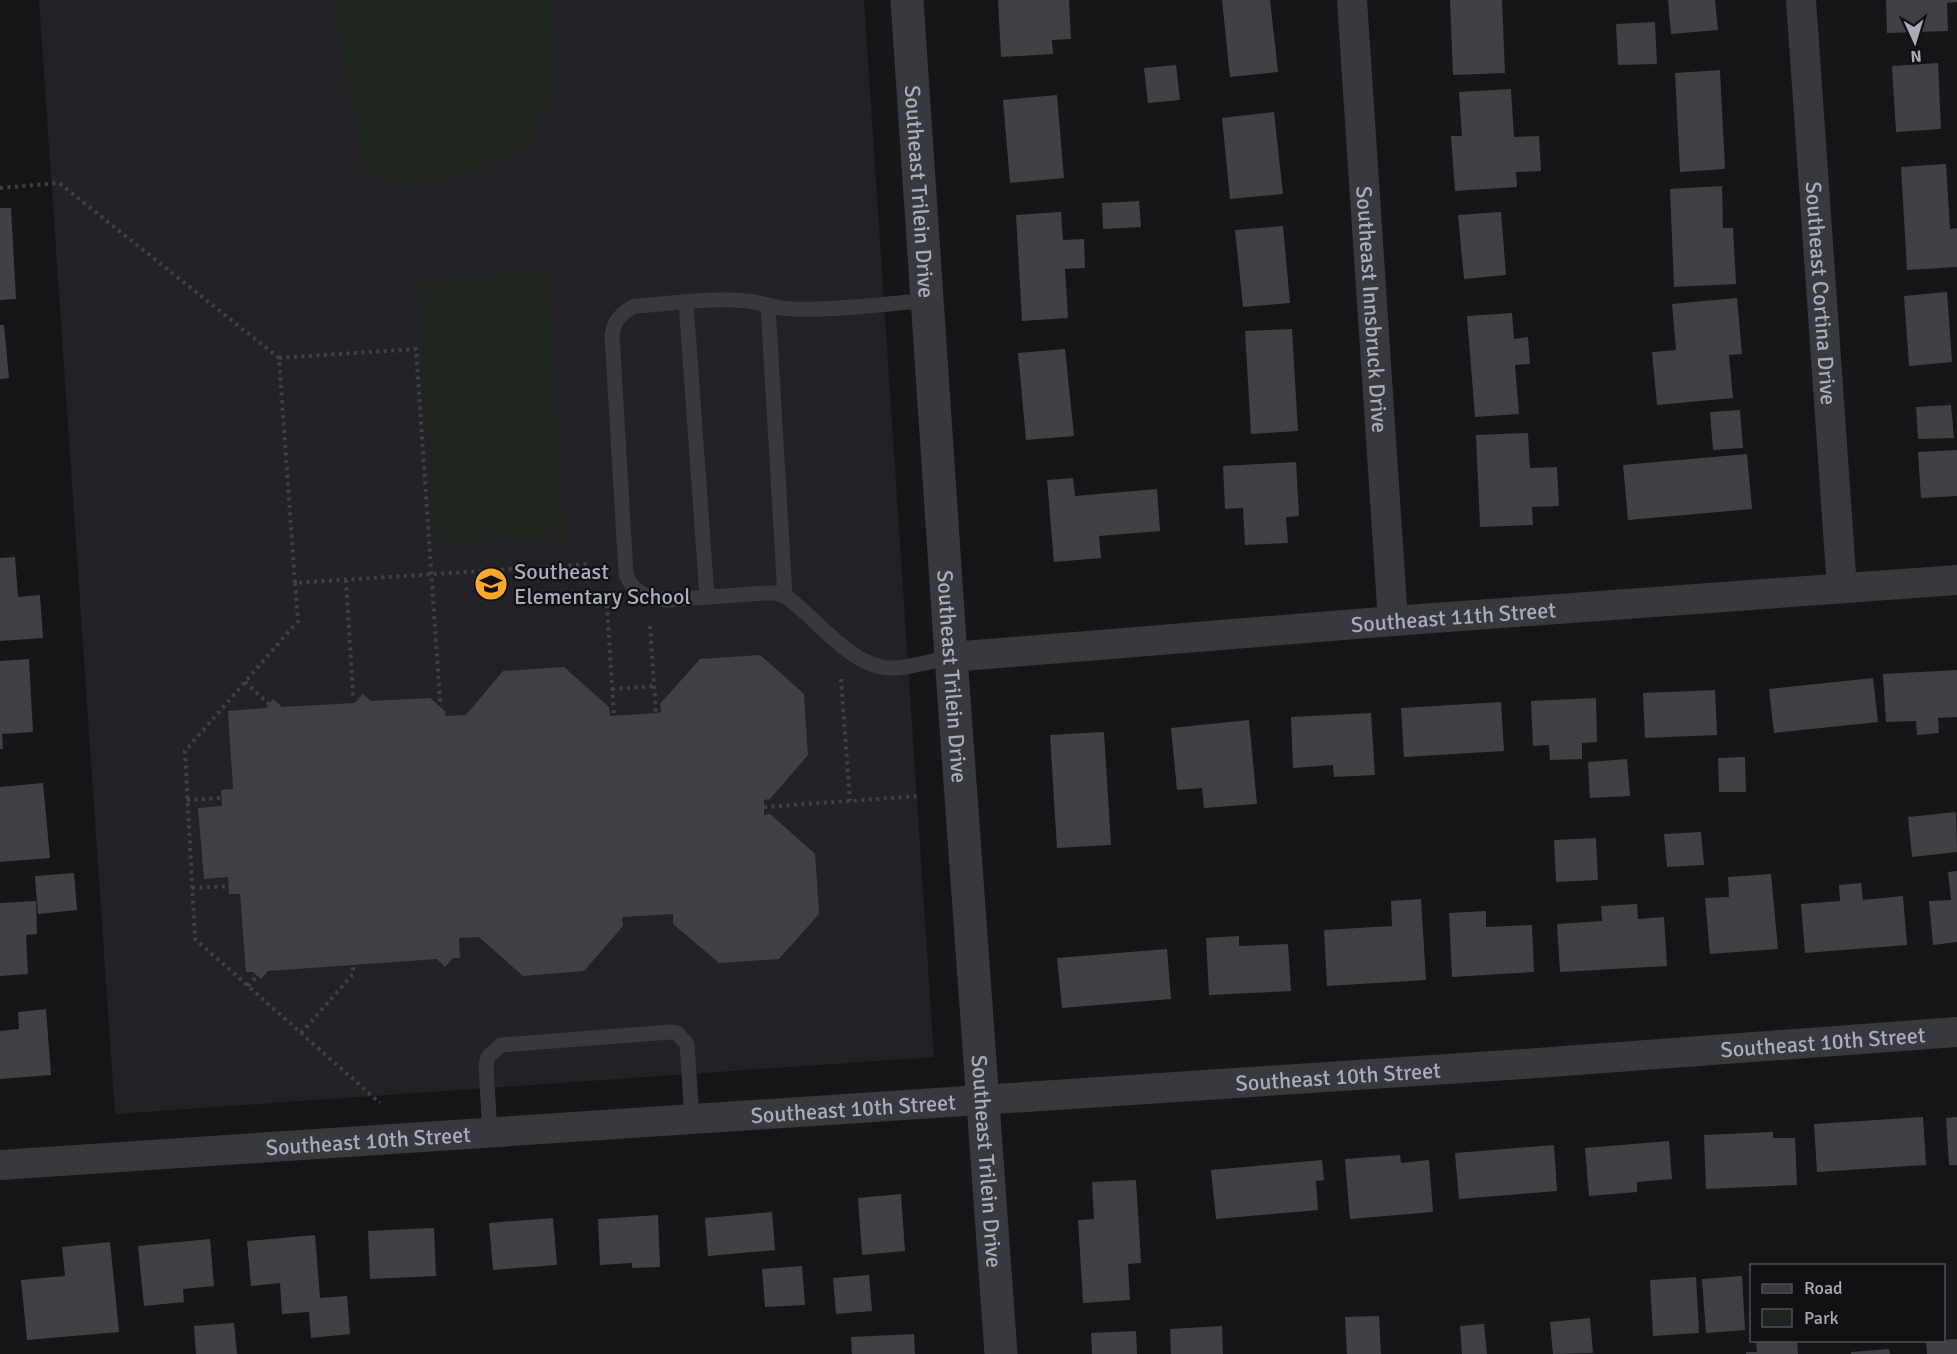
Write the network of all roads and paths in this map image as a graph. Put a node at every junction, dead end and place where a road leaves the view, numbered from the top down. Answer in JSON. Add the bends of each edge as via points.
{"nodes":[{"id":1,"x":907,"y":0,"type":"edge"},
{"id":2,"x":1352,"y":0,"type":"edge"},
{"id":3,"x":1801,"y":0,"type":"edge"},
{"id":4,"x":0,"y":188,"type":"edge"},
{"id":5,"x":927,"y":301,"type":"junction"},
{"id":6,"x":686,"y":302,"type":"junction"},
{"id":7,"x":768,"y":306,"type":"junction"},
{"id":8,"x":279,"y":358,"type":"junction"},
{"id":9,"x":591,"y":564,"type":"dead end"},
{"id":10,"x":432,"y":575,"type":"junction"},
{"id":11,"x":346,"y":580,"type":"junction"},
{"id":12,"x":1957,"y":580,"type":"edge"},
{"id":13,"x":295,"y":583,"type":"junction"},
{"id":14,"x":1842,"y":588,"type":"junction"},
{"id":15,"x":785,"y":596,"type":"junction"},
{"id":16,"x":707,"y":597,"type":"junction"},
{"id":17,"x":607,"y":605,"type":"dead end"},
{"id":18,"x":1393,"y":621,"type":"junction"},
{"id":19,"x":650,"y":626,"type":"dead end"},
{"id":20,"x":951,"y":657,"type":"junction"},
{"id":21,"x":842,"y":679,"type":"dead end"},
{"id":22,"x":244,"y":682,"type":"junction"},
{"id":23,"x":654,"y":686,"type":"junction"},
{"id":24,"x":612,"y":689,"type":"junction"},
{"id":25,"x":358,"y":698,"type":"dead end"},
{"id":26,"x":269,"y":704,"type":"dead end"},
{"id":27,"x":437,"y":704,"type":"dead end"},
{"id":28,"x":656,"y":713,"type":"dead end"},
{"id":29,"x":614,"y":716,"type":"dead end"},
{"id":30,"x":919,"y":796,"type":"dead end"},
{"id":31,"x":222,"y":798,"type":"dead end"},
{"id":32,"x":187,"y":800,"type":"junction"},
{"id":33,"x":850,"y":801,"type":"junction"},
{"id":34,"x":764,"y":807,"type":"dead end"},
{"id":35,"x":229,"y":886,"type":"dead end"},
{"id":36,"x":192,"y":888,"type":"junction"},
{"id":37,"x":353,"y":965,"type":"dead end"},
{"id":38,"x":257,"y":976,"type":"dead end"},
{"id":39,"x":248,"y":986,"type":"junction"},
{"id":40,"x":1957,"y":1032,"type":"edge"},
{"id":41,"x":301,"y":1033,"type":"junction"},
{"id":42,"x":983,"y":1101,"type":"junction"},
{"id":43,"x":380,"y":1103,"type":"dead end"},
{"id":44,"x":692,"y":1119,"type":"junction"},
{"id":45,"x":490,"y":1134,"type":"junction"},
{"id":46,"x":0,"y":1166,"type":"edge"},
{"id":47,"x":1001,"y":1354,"type":"edge"}],
"edges":[{"from":1,"to":5,"type":"street","name":"Southeast Trilein Drive"},
{"from":2,"to":18,"type":"street","name":"Southeast Innsbruck Drive"},
{"from":3,"to":14,"type":"street","name":"Southeast Cortina Drive"},
{"from":4,"to":8,"type":"path","via":[[59,183]]},
{"from":5,"to":7,"type":"lane","via":[[819,309]]},
{"from":5,"to":20,"type":"street","name":"Southeast Trilein Drive"},
{"from":6,"to":7,"type":"lane","via":[[747,301]]},
{"from":6,"to":16,"type":"lane"},
{"from":6,"to":16,"type":"lane","via":[[635,306],[625,311],[612,335],[626,574],[635,590],[653,599]]},
{"from":7,"to":15,"type":"lane"},
{"from":8,"to":10,"type":"path","via":[[416,349]]},
{"from":8,"to":13,"type":"path"},
{"from":9,"to":10,"type":"path"},
{"from":10,"to":11,"type":"path"},
{"from":10,"to":27,"type":"path","via":[[440,701]]},
{"from":11,"to":13,"type":"path"},
{"from":11,"to":25,"type":"path","via":[[353,694]]},
{"from":12,"to":14,"type":"street","name":"Southeast 11th Street"},
{"from":13,"to":22,"type":"path","via":[[298,621]]},
{"from":14,"to":18,"type":"street","name":"Southeast 11th Street"},
{"from":15,"to":16,"type":"lane","via":[[765,593]]},
{"from":15,"to":20,"type":"lane","via":[[849,652],[873,666],[910,666]]},
{"from":17,"to":24,"type":"path"},
{"from":18,"to":20,"type":"street","name":"Southeast 11th Street"},
{"from":19,"to":23,"type":"path"},
{"from":20,"to":42,"type":"street","name":"Southeast Trilein Drive"},
{"from":21,"to":33,"type":"path"},
{"from":22,"to":26,"type":"path"},
{"from":22,"to":32,"type":"path","via":[[184,751]]},
{"from":23,"to":24,"type":"path"},
{"from":23,"to":28,"type":"path"},
{"from":24,"to":29,"type":"path"},
{"from":30,"to":33,"type":"path"},
{"from":31,"to":32,"type":"path"},
{"from":32,"to":36,"type":"path"},
{"from":33,"to":34,"type":"path"},
{"from":35,"to":36,"type":"path"},
{"from":36,"to":39,"type":"path","via":[[195,939]]},
{"from":37,"to":41,"type":"path","via":[[353,975]]},
{"from":38,"to":39,"type":"path"},
{"from":39,"to":41,"type":"path"},
{"from":40,"to":42,"type":"street","name":"Southeast 10th Street"},
{"from":41,"to":43,"type":"path"},
{"from":42,"to":44,"type":"street","name":"Southeast 10th Street"},
{"from":42,"to":47,"type":"street","name":"Southeast Trilein Drive"},
{"from":44,"to":45,"type":"street","name":"Southeast 10th Street"},
{"from":44,"to":45,"type":"lane","via":[[687,1044],[677,1034],[556,1040],[501,1045],[488,1058]]},
{"from":45,"to":46,"type":"street","name":"Southeast 10th Street"}]}
